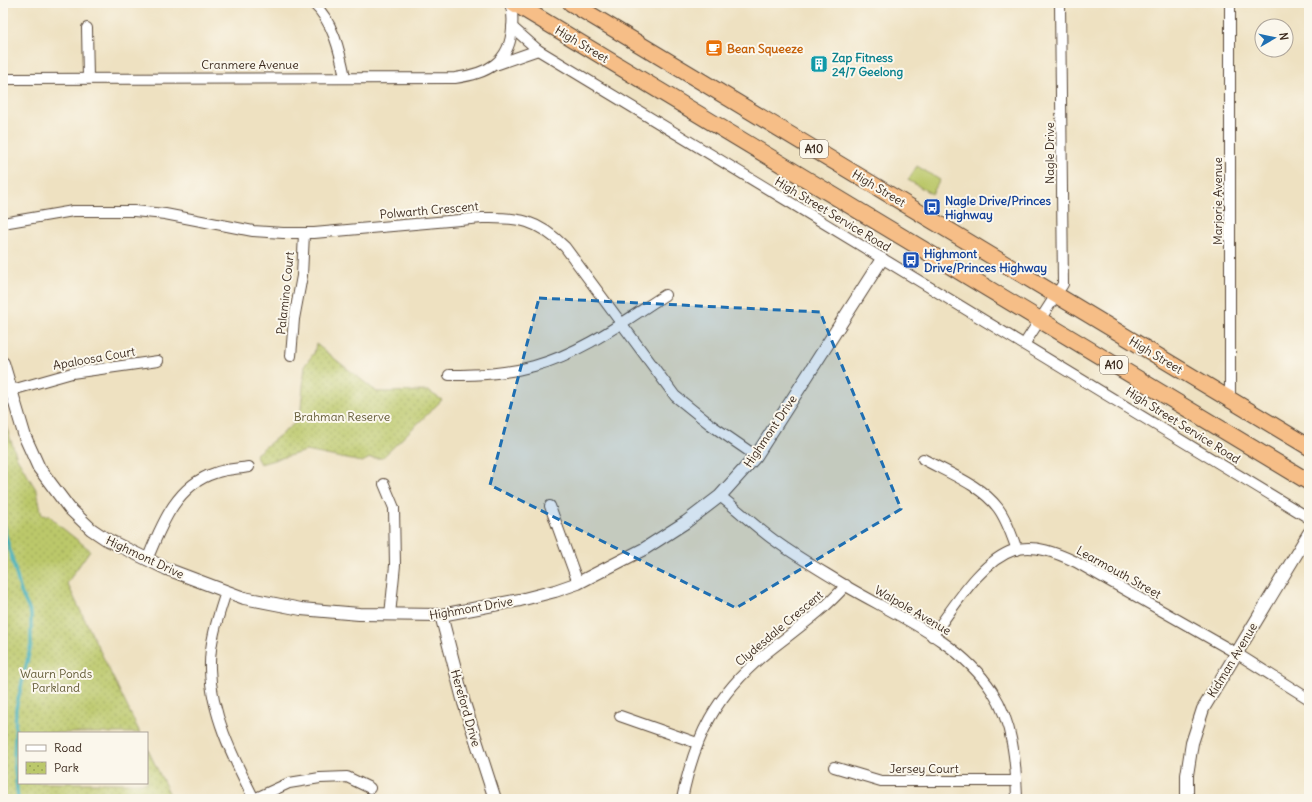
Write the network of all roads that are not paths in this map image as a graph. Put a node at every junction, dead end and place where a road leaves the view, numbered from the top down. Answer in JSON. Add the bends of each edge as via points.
{"nodes":[{"id":1,"x":313,"y":3,"type":"edge"},
{"id":2,"x":510,"y":3,"type":"edge"},
{"id":3,"x":514,"y":3,"type":"edge"},
{"id":4,"x":571,"y":3,"type":"edge"},
{"id":5,"x":1060,"y":3,"type":"edge"},
{"id":6,"x":1230,"y":3,"type":"edge"},
{"id":7,"x":512,"y":27,"type":"junction"},
{"id":8,"x":87,"y":28,"type":"dead end"},
{"id":9,"x":538,"y":50,"type":"junction"},
{"id":10,"x":495,"y":66,"type":"junction"},
{"id":11,"x":345,"y":77,"type":"junction"},
{"id":12,"x":88,"y":78,"type":"junction"},
{"id":13,"x":3,"y":79,"type":"edge"},
{"id":14,"x":3,"y":223,"type":"edge"},
{"id":15,"x":304,"y":233,"type":"junction"},
{"id":16,"x":882,"y":259,"type":"junction"},
{"id":17,"x":665,"y":295,"type":"dead end"},
{"id":18,"x":1056,"y":295,"type":"junction"},
{"id":19,"x":1039,"y":320,"type":"junction"},
{"id":20,"x":621,"y":324,"type":"junction"},
{"id":21,"x":1025,"y":343,"type":"junction"},
{"id":22,"x":291,"y":356,"type":"dead end"},
{"id":23,"x":158,"y":361,"type":"dead end"},
{"id":24,"x":3,"y":363,"type":"edge"},
{"id":25,"x":449,"y":375,"type":"dead end"},
{"id":26,"x":12,"y":390,"type":"junction"},
{"id":27,"x":1230,"y":400,"type":"junction"},
{"id":28,"x":1309,"y":448,"type":"edge"},
{"id":29,"x":756,"y":456,"type":"junction"},
{"id":30,"x":923,"y":459,"type":"dead end"},
{"id":31,"x":249,"y":467,"type":"dead end"},
{"id":32,"x":1309,"y":482,"type":"edge"},
{"id":33,"x":384,"y":484,"type":"dead end"},
{"id":34,"x":720,"y":496,"type":"junction"},
{"id":35,"x":550,"y":506,"type":"dead end"},
{"id":36,"x":1309,"y":518,"type":"edge"},
{"id":37,"x":1309,"y":533,"type":"edge"},
{"id":38,"x":1017,"y":550,"type":"junction"},
{"id":39,"x":147,"y":560,"type":"junction"},
{"id":40,"x":578,"y":583,"type":"junction"},
{"id":41,"x":846,"y":585,"type":"junction"},
{"id":42,"x":226,"y":592,"type":"junction"},
{"id":43,"x":390,"y":615,"type":"junction"},
{"id":44,"x":440,"y":615,"type":"junction"},
{"id":45,"x":932,"y":636,"type":"junction"},
{"id":46,"x":1236,"y":653,"type":"junction"},
{"id":47,"x":1309,"y":699,"type":"edge"},
{"id":48,"x":620,"y":716,"type":"dead end"},
{"id":49,"x":697,"y":743,"type":"junction"},
{"id":50,"x":834,"y":767,"type":"dead end"},
{"id":51,"x":1016,"y":781,"type":"junction"},
{"id":52,"x":370,"y":788,"type":"dead end"},
{"id":53,"x":254,"y":799,"type":"edge"},
{"id":54,"x":495,"y":799,"type":"edge"},
{"id":55,"x":682,"y":799,"type":"edge"},
{"id":56,"x":1017,"y":799,"type":"edge"},
{"id":57,"x":1187,"y":799,"type":"edge"}],
"edges":[{"from":1,"to":11,"type":"street","via":[[333,33]]},
{"from":2,"to":7,"type":"street","via":[[514,12]]},
{"from":3,"to":19,"type":"highway","name":"High Street","number":"A10"},
{"from":4,"to":18,"type":"highway","name":"High Street","number":"A10"},
{"from":5,"to":18,"type":"street","name":"Nagle Drive","via":[[1063,284]]},
{"from":6,"to":27,"type":"street","name":"Marjorie Avenue"},
{"from":7,"to":9,"type":"street","name":"High Street Service Road"},
{"from":7,"to":10,"type":"street","via":[[506,51]]},
{"from":8,"to":12,"type":"street"},
{"from":9,"to":10,"type":"street","name":"Cranmere Avenue"},
{"from":9,"to":16,"type":"street","name":"High Street Service Road"},
{"from":10,"to":11,"type":"street","name":"Cranmere Avenue","via":[[469,76],[455,78]]},
{"from":11,"to":12,"type":"street","name":"Cranmere Avenue"},
{"from":12,"to":13,"type":"street","name":"Cranmere Avenue"},
{"from":14,"to":15,"type":"street","name":"Polwarth Crescent","via":[[73,211],[134,211],[165,214],[253,231]]},
{"from":15,"to":20,"type":"street","name":"Polwarth Crescent","via":[[482,218],[524,220],[552,234],[566,247]]},
{"from":15,"to":22,"type":"street","name":"Palamino Court","via":[[302,276],[294,319]]},
{"from":16,"to":21,"type":"street","name":"High Street Service Road"},
{"from":16,"to":29,"type":"street","name":"Highmont Drive"},
{"from":17,"to":20,"type":"street"},
{"from":18,"to":19,"type":"street","name":"Nagle Drive"},
{"from":18,"to":27,"type":"highway","name":"High Street","number":"A10"},
{"from":19,"to":21,"type":"street"},
{"from":19,"to":32,"type":"highway","name":"High Street","number":"A10"},
{"from":20,"to":25,"type":"street","via":[[576,350],[534,366],[492,374]]},
{"from":20,"to":29,"type":"street","name":"Polwarth Crescent","via":[[675,396]]},
{"from":21,"to":36,"type":"street","name":"High Street Service Road"},
{"from":23,"to":26,"type":"street","name":"Apaloosa Court","via":[[72,373]]},
{"from":24,"to":26,"type":"street","name":"Highmont Drive"},
{"from":26,"to":39,"type":"street","name":"Highmont Drive","via":[[24,437],[39,468],[69,508],[91,529]]},
{"from":27,"to":28,"type":"highway","name":"High Street","number":"A10"},
{"from":29,"to":34,"type":"street","name":"Highmont Drive"},
{"from":30,"to":38,"type":"street","via":[[967,483],[991,500],[1003,515]]},
{"from":31,"to":39,"type":"street","via":[[215,473],[189,487],[165,518]]},
{"from":33,"to":43,"type":"street","via":[[394,508],[395,565]]},
{"from":34,"to":40,"type":"street","name":"Highmont Drive","via":[[644,549]]},
{"from":34,"to":41,"type":"street","name":"Walpole Avenue","via":[[774,540]]},
{"from":35,"to":40,"type":"street"},
{"from":37,"to":46,"type":"street","name":"Kidman Avenue"},
{"from":38,"to":45,"type":"street","name":"Learmouth Street","via":[[1000,558],[978,575]]},
{"from":38,"to":46,"type":"street","name":"Learmouth Street","via":[[1038,549],[1062,555]]},
{"from":39,"to":42,"type":"street","name":"Highmont Drive"},
{"from":40,"to":44,"type":"street","name":"Highmont Drive","via":[[520,600]]},
{"from":41,"to":45,"type":"street","name":"Walpole Avenue"},
{"from":41,"to":49,"type":"street","name":"Clydesdale Crescent","via":[[833,600],[764,655],[736,681],[715,707]]},
{"from":42,"to":43,"type":"street","name":"Highmont Drive","via":[[300,609]]},
{"from":42,"to":53,"type":"street","via":[[211,647],[212,687],[218,715],[231,750]]},
{"from":43,"to":44,"type":"street","name":"Highmont Drive"},
{"from":44,"to":54,"type":"street","name":"Hereford Drive","via":[[464,703]]},
{"from":45,"to":51,"type":"street","name":"Walpole Avenue","via":[[948,645],[971,664],[992,691],[1004,714],[1012,740]]},
{"from":46,"to":47,"type":"street","name":"Learmouth Street"},
{"from":46,"to":57,"type":"street","name":"Kidman Avenue","via":[[1203,710],[1192,743],[1187,776]]},
{"from":48,"to":49,"type":"street"},
{"from":49,"to":55,"type":"street","name":"Clydesdale Crescent"},
{"from":50,"to":51,"type":"street","name":"Jersey Court","via":[[881,781]]},
{"from":51,"to":56,"type":"street","name":"Walpole Avenue"},
{"from":52,"to":53,"type":"street","via":[[347,778],[320,778],[289,783]]}]}
